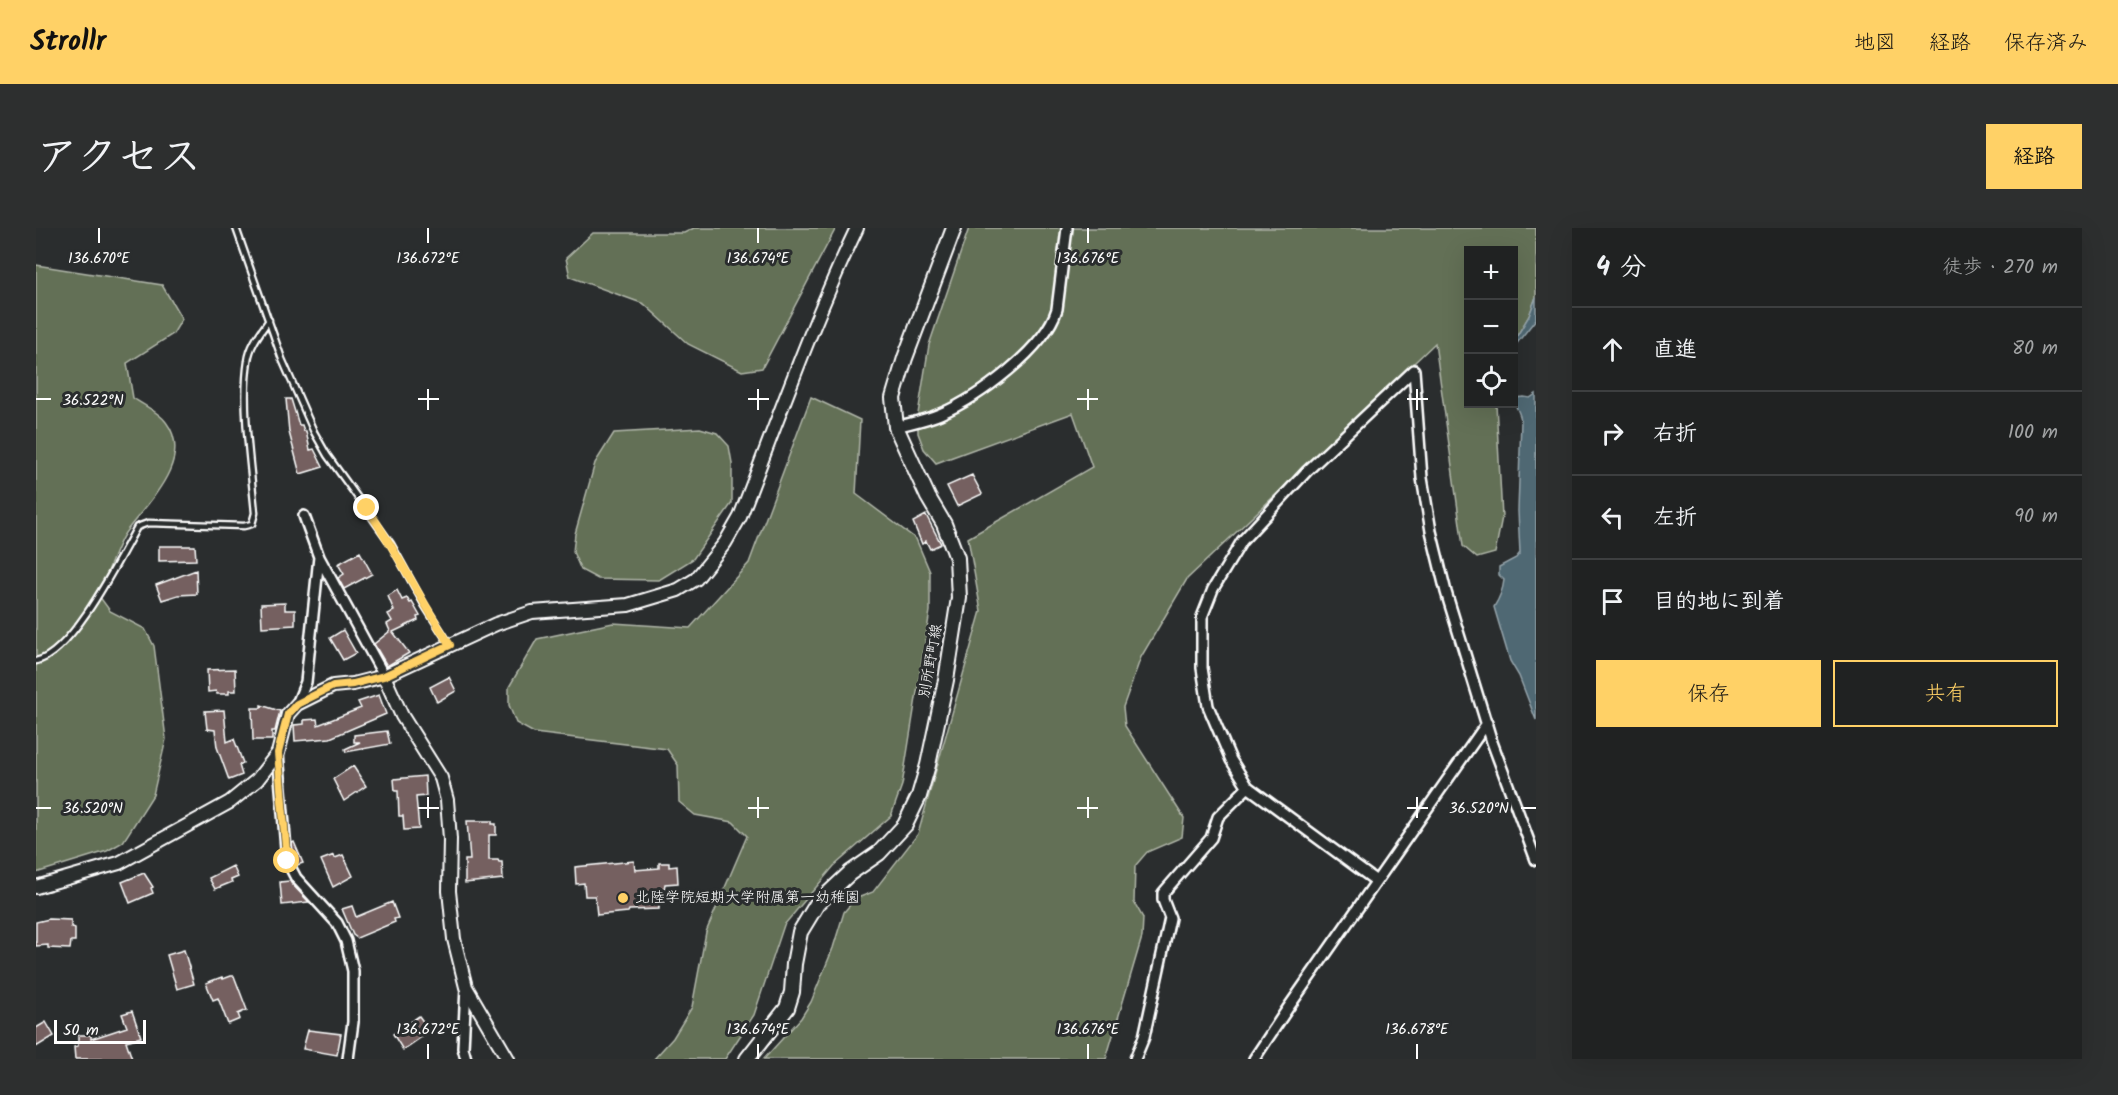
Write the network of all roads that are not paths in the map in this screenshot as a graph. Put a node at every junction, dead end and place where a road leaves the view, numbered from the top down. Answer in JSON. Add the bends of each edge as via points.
{"nodes":[{"id":1,"x":236,"y":228,"type":"edge"},
{"id":2,"x":857,"y":228,"type":"edge"},
{"id":3,"x":954,"y":228,"type":"edge"},
{"id":4,"x":1067,"y":228,"type":"edge"},
{"id":5,"x":269,"y":320,"type":"junction"},
{"id":6,"x":896,"y":427,"type":"junction"},
{"id":7,"x":304,"y":516,"type":"dead end"},
{"id":8,"x":320,"y":557,"type":"junction"},
{"id":9,"x":450,"y":645,"type":"junction"},
{"id":10,"x":36,"y":661,"type":"edge"},
{"id":11,"x":384,"y":676,"type":"junction"},
{"id":12,"x":297,"y":704,"type":"junction"},
{"id":13,"x":1487,"y":723,"type":"junction"},
{"id":14,"x":278,"y":753,"type":"junction"},
{"id":15,"x":1248,"y":787,"type":"junction"},
{"id":16,"x":1536,"y":860,"type":"edge"},
{"id":17,"x":1376,"y":882,"type":"junction"},
{"id":18,"x":36,"y":886,"type":"edge"},
{"id":19,"x":466,"y":987,"type":"junction"},
{"id":20,"x":348,"y":1059,"type":"edge"},
{"id":21,"x":466,"y":1059,"type":"edge"},
{"id":22,"x":508,"y":1059,"type":"edge"},
{"id":23,"x":747,"y":1059,"type":"edge"},
{"id":24,"x":1135,"y":1059,"type":"edge"},
{"id":25,"x":1254,"y":1059,"type":"edge"}],
"edges":[{"from":1,"to":5,"type":"lane"},
{"from":2,"to":9,"type":"street","via":[[808,339],[740,517],[696,579],[678,590],[628,605],[532,612]]},
{"from":3,"to":6,"type":"main road","name":"別所野町線","via":[[893,398]]},
{"from":4,"to":6,"type":"street","via":[[1057,309],[1044,336],[975,396],[939,415]]},
{"from":5,"to":9,"type":"lane","via":[[314,432],[391,544]]},
{"from":5,"to":10,"type":"lane","via":[[254,340],[248,360],[246,408],[255,513],[252,524],[148,523],[137,527],[84,618],[55,652]]},
{"from":6,"to":23,"type":"main road","name":"別所野町線","via":[[957,558],[959,598],[928,765],[905,825],[879,853],[817,904],[800,932],[787,1008]]},
{"from":7,"to":8,"type":"street"},
{"from":8,"to":11,"type":"street"},
{"from":8,"to":12,"type":"street","via":[[306,682]]},
{"from":9,"to":11,"type":"street"},
{"from":11,"to":12,"type":"street","via":[[333,686]]},
{"from":11,"to":19,"type":"street","via":[[402,716],[441,778],[447,800],[449,891],[454,939]]},
{"from":12,"to":14,"type":"street","via":[[288,714]]},
{"from":13,"to":15,"type":"street","via":[[1431,531],[1422,478],[1414,370],[1307,471],[1242,541],[1202,617],[1202,668],[1208,706],[1231,760]]},
{"from":13,"to":16,"type":"street"},
{"from":13,"to":17,"type":"street"},
{"from":14,"to":18,"type":"street","via":[[257,780],[230,802],[119,863]]},
{"from":14,"to":20,"type":"street","via":[[287,861],[296,878],[337,923],[351,961],[353,1022]]},
{"from":15,"to":17,"type":"street"},
{"from":15,"to":24,"type":"street","via":[[1218,817],[1211,838],[1163,893],[1170,918],[1144,1037]]},
{"from":17,"to":25,"type":"street"},
{"from":19,"to":21,"type":"street"},
{"from":19,"to":22,"type":"street"}]}
